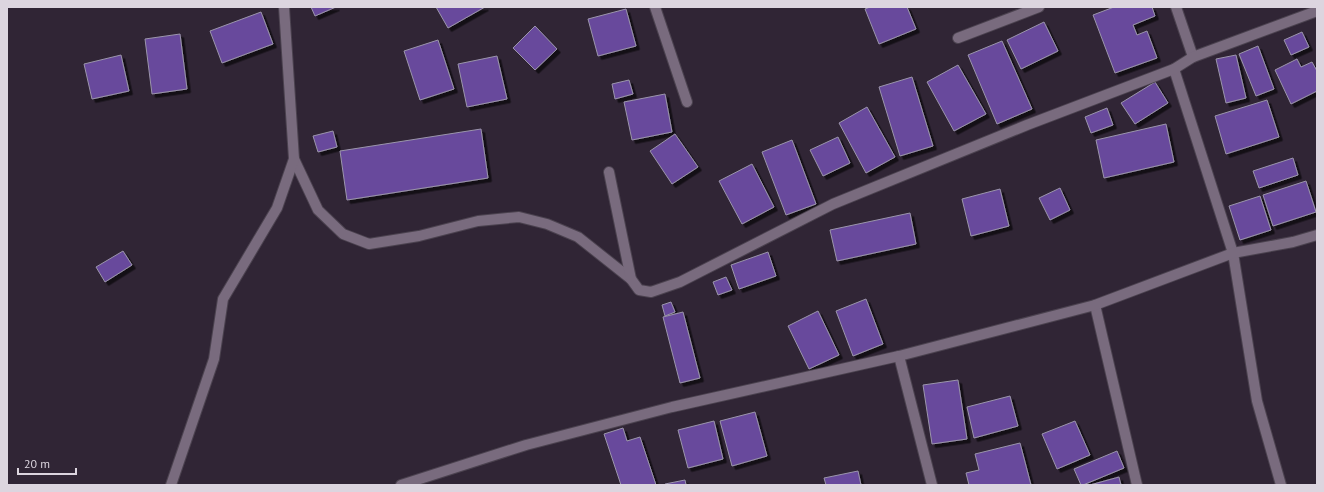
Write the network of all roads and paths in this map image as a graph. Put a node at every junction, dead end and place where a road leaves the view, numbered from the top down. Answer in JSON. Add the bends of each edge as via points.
{"nodes":[{"id":1,"x":284,"y":7,"type":"edge"},
{"id":2,"x":655,"y":7,"type":"edge"},
{"id":3,"x":1039,"y":7,"type":"edge"},
{"id":4,"x":1176,"y":7,"type":"edge"},
{"id":5,"x":1021,"y":10,"type":"edge"},
{"id":6,"x":1317,"y":11,"type":"edge"},
{"id":7,"x":958,"y":38,"type":"dead end"},
{"id":8,"x":1193,"y":57,"type":"junction"},
{"id":9,"x":1174,"y":69,"type":"junction"},
{"id":10,"x":687,"y":102,"type":"dead end"},
{"id":11,"x":294,"y":159,"type":"junction"},
{"id":12,"x":609,"y":172,"type":"dead end"},
{"id":13,"x":1317,"y":235,"type":"edge"},
{"id":14,"x":1233,"y":253,"type":"junction"},
{"id":15,"x":631,"y":279,"type":"junction"},
{"id":16,"x":1095,"y":305,"type":"junction"},
{"id":17,"x":899,"y":356,"type":"junction"},
{"id":18,"x":171,"y":485,"type":"edge"},
{"id":19,"x":401,"y":485,"type":"edge"},
{"id":20,"x":932,"y":485,"type":"edge"},
{"id":21,"x":1137,"y":485,"type":"edge"},
{"id":22,"x":1281,"y":485,"type":"edge"}],
"edges":[{"from":1,"to":11,"type":"street"},
{"from":2,"to":10,"type":"street"},
{"from":3,"to":5,"type":"street"},
{"from":4,"to":8,"type":"street"},
{"from":5,"to":7,"type":"street"},
{"from":6,"to":8,"type":"street"},
{"from":8,"to":9,"type":"street"},
{"from":9,"to":14,"type":"street"},
{"from":9,"to":15,"type":"street","via":[[1027,125],[833,204],[680,282],[651,292],[639,290]]},
{"from":11,"to":15,"type":"street","via":[[318,210],[343,234],[369,244],[419,236],[478,221],[519,217],[547,224],[578,237]]},
{"from":11,"to":18,"type":"street","via":[[277,208],[223,299],[214,359]]},
{"from":12,"to":15,"type":"street"},
{"from":13,"to":14,"type":"street"},
{"from":14,"to":16,"type":"street"},
{"from":14,"to":22,"type":"street","via":[[1257,401]]},
{"from":16,"to":17,"type":"street"},
{"from":16,"to":21,"type":"street"},
{"from":17,"to":19,"type":"street","via":[[672,407],[526,445]]},
{"from":17,"to":20,"type":"street"}]}
